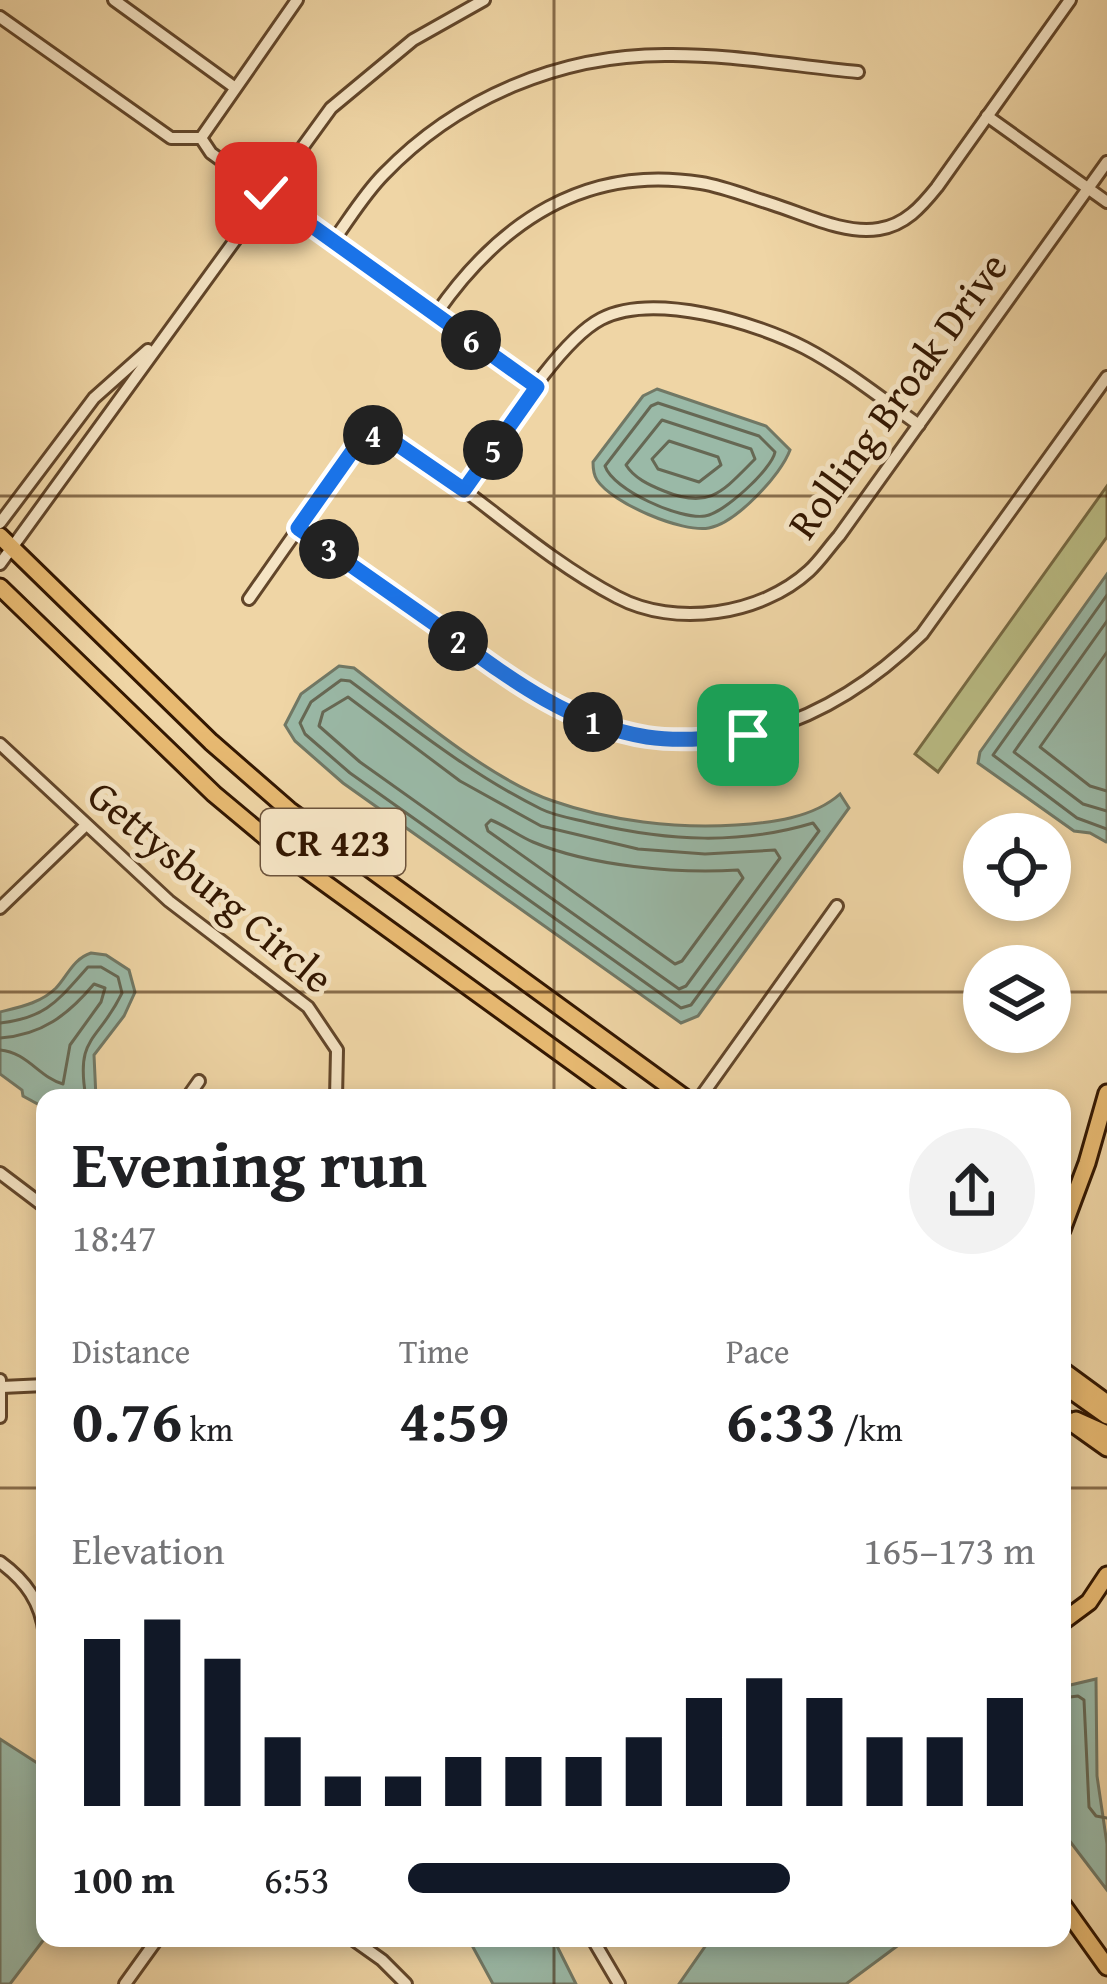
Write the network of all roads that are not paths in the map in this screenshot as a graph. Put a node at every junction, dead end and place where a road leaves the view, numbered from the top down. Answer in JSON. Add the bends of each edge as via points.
{"nodes":[{"id":1,"x":114,"y":0,"type":"edge"},
{"id":2,"x":297,"y":0,"type":"edge"},
{"id":3,"x":484,"y":0,"type":"edge"},
{"id":4,"x":1070,"y":0,"type":"edge"},
{"id":5,"x":0,"y":16,"type":"edge"},
{"id":6,"x":858,"y":72,"type":"dead end"},
{"id":7,"x":234,"y":87,"type":"junction"},
{"id":8,"x":987,"y":116,"type":"junction"},
{"id":9,"x":201,"y":138,"type":"junction"},
{"id":10,"x":1107,"y":161,"type":"edge"},
{"id":11,"x":1088,"y":188,"type":"junction"},
{"id":12,"x":266,"y":193,"type":"junction"},
{"id":13,"x":1107,"y":202,"type":"edge"},
{"id":14,"x":334,"y":240,"type":"junction"},
{"id":15,"x":436,"y":314,"type":"junction"},
{"id":16,"x":160,"y":340,"type":"junction"},
{"id":17,"x":1107,"y":377,"type":"edge"},
{"id":18,"x":537,"y":387,"type":"junction"},
{"id":19,"x":919,"y":425,"type":"junction"},
{"id":20,"x":464,"y":490,"type":"junction"},
{"id":21,"x":0,"y":523,"type":"edge"},
{"id":22,"x":298,"y":528,"type":"junction"},
{"id":23,"x":0,"y":536,"type":"edge"},
{"id":24,"x":14,"y":548,"type":"junction"},
{"id":25,"x":0,"y":564,"type":"edge"},
{"id":26,"x":0,"y":587,"type":"edge"},
{"id":27,"x":249,"y":599,"type":"dead end"},
{"id":28,"x":0,"y":743,"type":"edge"},
{"id":29,"x":85,"y":826,"type":"junction"},
{"id":30,"x":837,"y":905,"type":"dead end"},
{"id":31,"x":0,"y":908,"type":"edge"},
{"id":32,"x":199,"y":1081,"type":"dead end"},
{"id":33,"x":193,"y":1089,"type":"edge"},
{"id":34,"x":336,"y":1089,"type":"edge"},
{"id":35,"x":610,"y":1089,"type":"edge"},
{"id":36,"x":673,"y":1089,"type":"edge"},
{"id":37,"x":706,"y":1089,"type":"edge"},
{"id":38,"x":1107,"y":1093,"type":"edge"},
{"id":39,"x":0,"y":1173,"type":"edge"},
{"id":40,"x":36,"y":1201,"type":"edge"},
{"id":41,"x":1071,"y":1202,"type":"edge"},
{"id":42,"x":1071,"y":1376,"type":"edge"},
{"id":43,"x":1,"y":1384,"type":"edge"},
{"id":44,"x":36,"y":1385,"type":"edge"},
{"id":45,"x":1071,"y":1391,"type":"edge"},
{"id":46,"x":1107,"y":1402,"type":"edge"},
{"id":47,"x":0,"y":1417,"type":"edge"},
{"id":48,"x":1107,"y":1417,"type":"edge"},
{"id":49,"x":1071,"y":1419,"type":"edge"},
{"id":50,"x":1071,"y":1422,"type":"edge"},
{"id":51,"x":1107,"y":1434,"type":"edge"},
{"id":52,"x":1107,"y":1448,"type":"edge"},
{"id":53,"x":0,"y":1562,"type":"edge"},
{"id":54,"x":1107,"y":1575,"type":"edge"},
{"id":55,"x":36,"y":1595,"type":"edge"},
{"id":56,"x":1071,"y":1615,"type":"edge"},
{"id":57,"x":1071,"y":1917,"type":"edge"},
{"id":58,"x":152,"y":1947,"type":"edge"},
{"id":59,"x":364,"y":1947,"type":"edge"},
{"id":60,"x":597,"y":1947,"type":"edge"},
{"id":61,"x":1107,"y":1967,"type":"edge"},
{"id":62,"x":125,"y":1984,"type":"edge"},
{"id":63,"x":406,"y":1984,"type":"edge"},
{"id":64,"x":619,"y":1984,"type":"edge"}],
"edges":[{"from":1,"to":7,"type":"street"},
{"from":2,"to":7,"type":"street"},
{"from":3,"to":12,"type":"street","via":[[413,40],[331,108]]},
{"from":4,"to":8,"type":"street"},
{"from":5,"to":9,"type":"street","via":[[171,138]]},
{"from":6,"to":14,"type":"street","via":[[667,55],[585,62],[542,75],[423,139],[382,176]]},
{"from":7,"to":9,"type":"street"},
{"from":8,"to":11,"type":"street"},
{"from":8,"to":15,"type":"street","via":[[901,223],[875,231],[835,225],[704,184],[613,184],[548,207],[510,231]]},
{"from":9,"to":12,"type":"street"},
{"from":10,"to":11,"type":"street","name":"Rolling Broak Drive"},
{"from":11,"to":13,"type":"street"},
{"from":11,"to":19,"type":"street","name":"Rolling Broak Drive"},
{"from":12,"to":14,"type":"street"},
{"from":12,"to":16,"type":"street"},
{"from":14,"to":15,"type":"street"},
{"from":15,"to":18,"type":"street"},
{"from":16,"to":21,"type":"street","via":[[94,398]]},
{"from":16,"to":24,"type":"street"},
{"from":17,"to":22,"type":"street","via":[[922,634],[846,697],[794,724],[748,735],[645,736],[591,722],[506,675]]},
{"from":18,"to":19,"type":"street","via":[[600,320],[650,307],[688,309],[810,350]]},
{"from":18,"to":20,"type":"street"},
{"from":19,"to":20,"type":"street","name":"Rolling Broak Drive","via":[[810,571],[782,591],[714,613],[620,598]]},
{"from":20,"to":22,"type":"street","name":"Rolling Broak Drive","via":[[381,433],[361,439]]},
{"from":22,"to":27,"type":"street"},
{"from":23,"to":24,"type":"highway","number":"CR 423"},
{"from":24,"to":25,"type":"street"},
{"from":24,"to":36,"type":"highway","number":"CR 423","via":[[289,810]]},
{"from":26,"to":35,"type":"highway","number":"CR 423","via":[[293,860]]},
{"from":28,"to":29,"type":"street","name":"Gettysburg Circle"},
{"from":29,"to":31,"type":"street"},
{"from":29,"to":34,"type":"street","name":"Gettysburg Circle","via":[[308,1007],[337,1050]]},
{"from":30,"to":37,"type":"street"},
{"from":32,"to":33,"type":"street"},
{"from":38,"to":41,"type":"highway"},
{"from":39,"to":40,"type":"street"},
{"from":42,"to":46,"type":"highway"},
{"from":43,"to":44,"type":"street"},
{"from":43,"to":47,"type":"street"},
{"from":45,"to":48,"type":"highway"},
{"from":49,"to":51,"type":"highway"},
{"from":50,"to":52,"type":"highway"},
{"from":53,"to":55,"type":"street"},
{"from":54,"to":56,"type":"highway"},
{"from":57,"to":61,"type":"highway"},
{"from":58,"to":62,"type":"street"},
{"from":59,"to":63,"type":"street"},
{"from":60,"to":64,"type":"street"}]}
